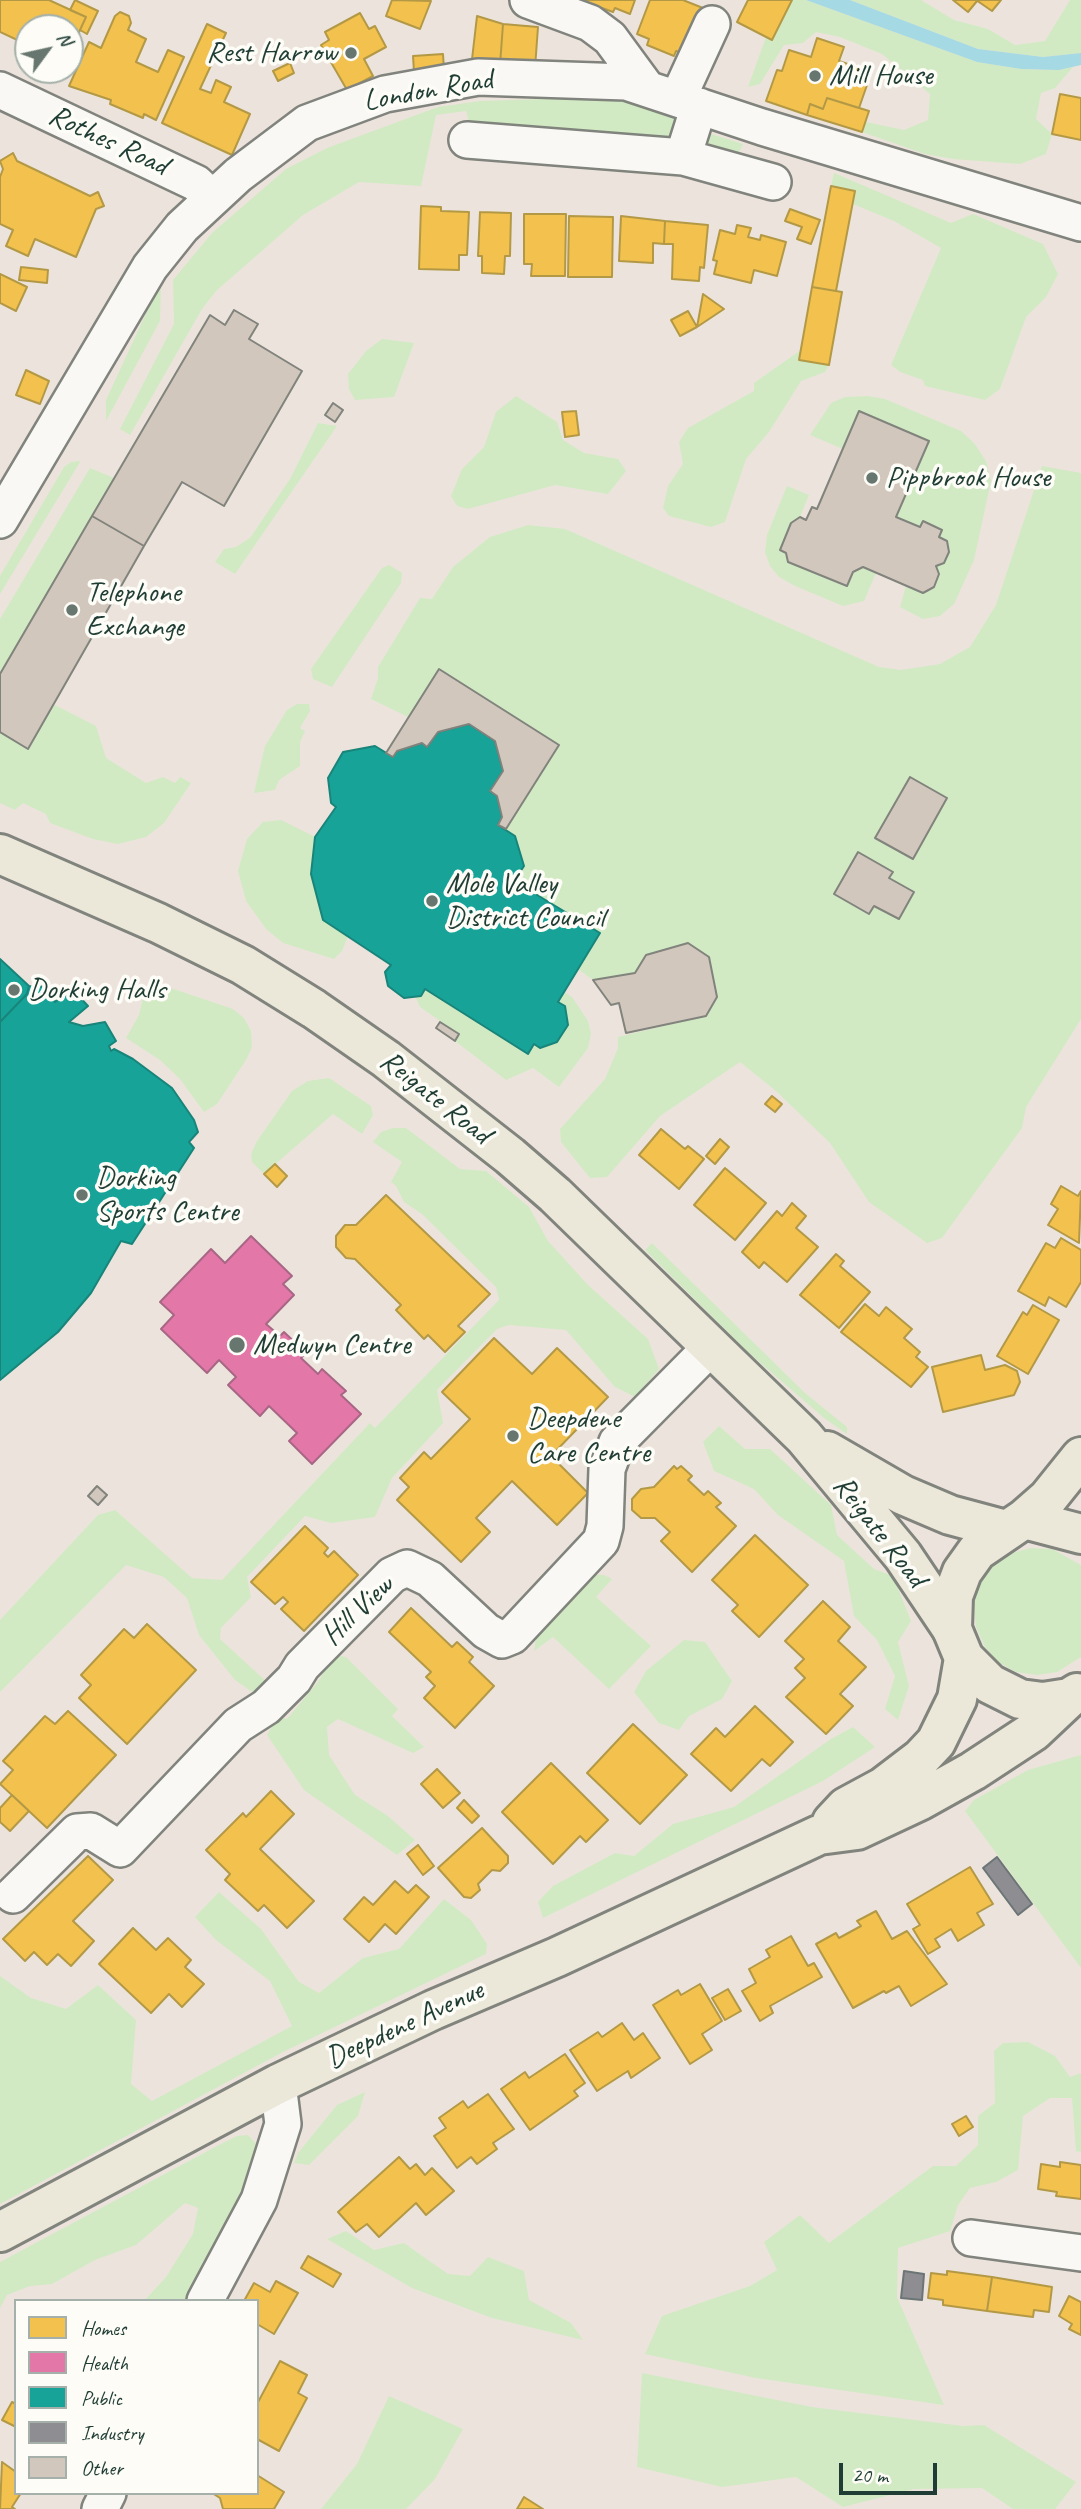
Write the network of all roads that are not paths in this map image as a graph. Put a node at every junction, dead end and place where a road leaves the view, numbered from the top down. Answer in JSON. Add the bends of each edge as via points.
{"nodes":[{"id":1,"x":528,"y":0,"type":"edge"},
{"id":2,"x":712,"y":24,"type":"dead end"},
{"id":3,"x":646,"y":87,"type":"junction"},
{"id":4,"x":0,"y":90,"type":"edge"},
{"id":5,"x":688,"y":102,"type":"junction"},
{"id":6,"x":467,"y":140,"type":"dead end"},
{"id":7,"x":683,"y":157,"type":"junction"},
{"id":8,"x":773,"y":182,"type":"dead end"},
{"id":9,"x":212,"y":198,"type":"junction"},
{"id":10,"x":1081,"y":223,"type":"edge"},
{"id":11,"x":0,"y":520,"type":"edge"},
{"id":12,"x":0,"y":854,"type":"edge"},
{"id":13,"x":710,"y":1349,"type":"junction"},
{"id":14,"x":804,"y":1437,"type":"junction"},
{"id":15,"x":1081,"y":1457,"type":"edge"},
{"id":16,"x":1015,"y":1524,"type":"junction"},
{"id":17,"x":1081,"y":1534,"type":"edge"},
{"id":18,"x":958,"y":1644,"type":"junction"},
{"id":19,"x":1075,"y":1694,"type":"edge"},
{"id":20,"x":819,"y":1835,"type":"junction"},
{"id":21,"x":13,"y":1895,"type":"dead end"},
{"id":22,"x":278,"y":2084,"type":"junction"},
{"id":23,"x":0,"y":2232,"type":"edge"},
{"id":24,"x":971,"y":2238,"type":"dead end"},
{"id":25,"x":1081,"y":2253,"type":"edge"},
{"id":26,"x":206,"y":2299,"type":"edge"}],
"edges":[{"from":1,"to":3,"type":"street","via":[[590,23],[610,38]]},
{"from":2,"to":5,"type":"street"},
{"from":3,"to":5,"type":"street","name":"London Road"},
{"from":3,"to":9,"type":"street","name":"London Road","via":[[478,77],[385,94],[307,123]]},
{"from":4,"to":9,"type":"street","name":"Rothes Road","via":[[196,183]]},
{"from":5,"to":7,"type":"street"},
{"from":5,"to":10,"type":"street","name":"London Road"},
{"from":6,"to":7,"type":"street"},
{"from":7,"to":8,"type":"street"},
{"from":9,"to":11,"type":"street","name":"London Road","via":[[150,267]]},
{"from":12,"to":13,"type":"main road","name":"Reigate Road","via":[[243,965],[386,1059],[555,1195]]},
{"from":13,"to":14,"type":"main road","name":"Reigate Road"},
{"from":13,"to":21,"type":"street","name":"Hill View","via":[[617,1442],[607,1469],[606,1526],[601,1541],[512,1636],[502,1640],[485,1631],[430,1579],[407,1568],[392,1575],[294,1679],[238,1726],[120,1849],[91,1831],[77,1832]]},
{"from":14,"to":16,"type":"main road","name":"Reigate Road","via":[[903,1495],[950,1515]]},
{"from":14,"to":18,"type":"main road","name":"Reigate Road","via":[[903,1556]]},
{"from":15,"to":16,"type":"main road","via":[[1056,1489]]},
{"from":16,"to":17,"type":"main road","name":"Reigate Road"},
{"from":16,"to":18,"type":"main road","via":[[977,1551],[962,1572],[953,1596]]},
{"from":18,"to":19,"type":"main road","name":"Reigate Road","via":[[990,1684],[1020,1699],[1044,1702]]},
{"from":18,"to":20,"type":"main road","via":[[957,1699],[936,1742],[883,1787],[846,1807]]},
{"from":19,"to":20,"type":"main road","via":[[1034,1731],[965,1776],[857,1830]]},
{"from":20,"to":22,"type":"main road","name":"Deepdene Avenue"},
{"from":22,"to":23,"type":"main road","name":"Deepdene Avenue"},
{"from":22,"to":26,"type":"street","via":[[283,2124],[259,2200]]},
{"from":24,"to":25,"type":"street"}]}
